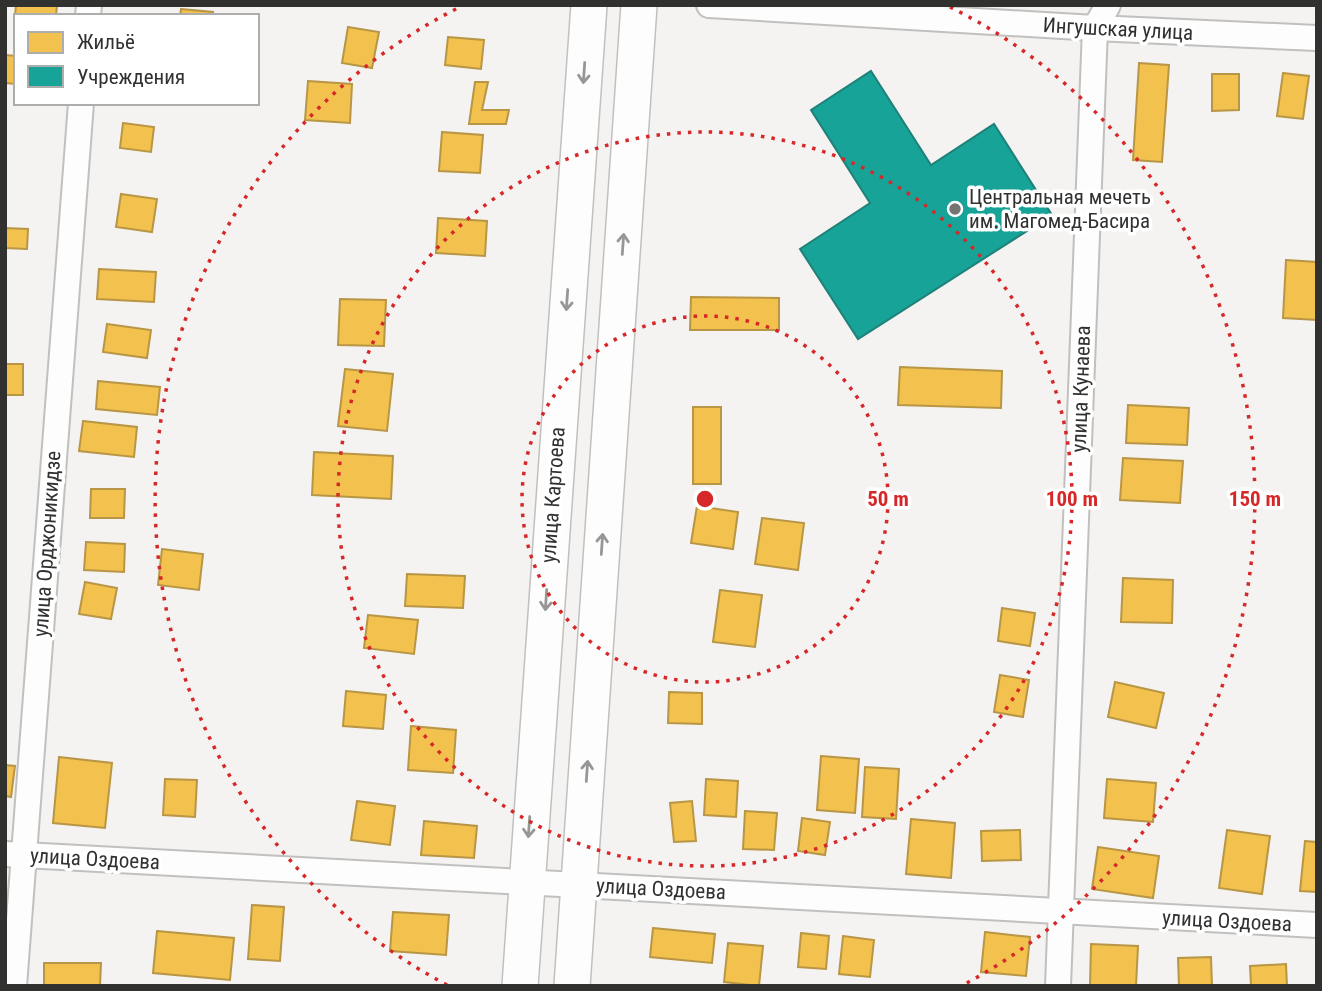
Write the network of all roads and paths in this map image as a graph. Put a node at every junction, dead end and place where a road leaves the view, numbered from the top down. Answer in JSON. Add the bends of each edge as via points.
{"nodes":[{"id":1,"x":589,"y":5,"type":"edge"},
{"id":2,"x":639,"y":5,"type":"edge"},
{"id":3,"x":709,"y":5,"type":"edge"},
{"id":4,"x":1108,"y":5,"type":"edge"},
{"id":5,"x":1094,"y":29,"type":"junction"},
{"id":6,"x":1317,"y":38,"type":"edge"},
{"id":7,"x":81,"y":105,"type":"edge"},
{"id":8,"x":14,"y":854,"type":"edge"},
{"id":9,"x":526,"y":883,"type":"junction"},
{"id":10,"x":579,"y":884,"type":"junction"},
{"id":11,"x":1062,"y":913,"type":"junction"},
{"id":12,"x":1317,"y":925,"type":"edge"},
{"id":13,"x":14,"y":986,"type":"edge"},
{"id":14,"x":520,"y":986,"type":"edge"},
{"id":15,"x":572,"y":986,"type":"edge"},
{"id":16,"x":1058,"y":986,"type":"edge"}],
"edges":[{"from":1,"to":9,"type":"main road","name":"улица Картоева","one_way":true},
{"from":10,"to":2,"type":"main road","one_way":true},
{"from":3,"to":5,"type":"street","name":"Ингушская улица"},
{"from":4,"to":5,"type":"street","name":"улица Кунаева"},
{"from":5,"to":6,"type":"street","name":"Ингушская улица"},
{"from":5,"to":11,"type":"street","name":"улица Кунаева"},
{"from":7,"to":8,"type":"street","name":"улица Орджоникидзе"},
{"from":8,"to":9,"type":"street","name":"улица Оздоева"},
{"from":8,"to":13,"type":"street","name":"улица Орджоникидзе"},
{"from":9,"to":10,"type":"street","name":"улица Оздоева"},
{"from":9,"to":14,"type":"main road","name":"улица Картоева"},
{"from":10,"to":11,"type":"street","name":"улица Оздоева"},
{"from":10,"to":15,"type":"main road"},
{"from":11,"to":12,"type":"street","name":"улица Оздоева"},
{"from":11,"to":16,"type":"street","name":"улица Кунаева"}]}
